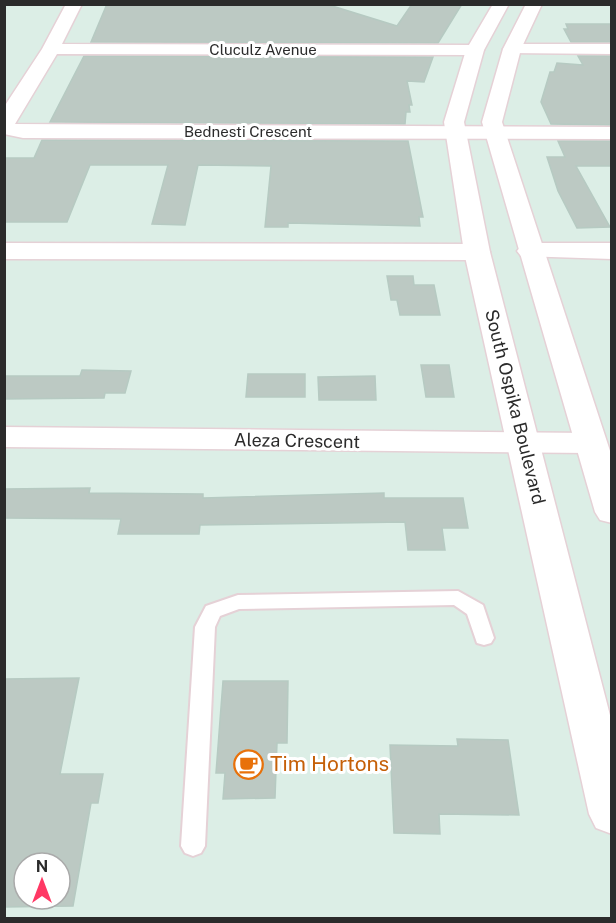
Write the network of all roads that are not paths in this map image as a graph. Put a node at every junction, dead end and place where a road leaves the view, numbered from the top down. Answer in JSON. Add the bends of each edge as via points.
{"nodes":[{"id":1,"x":74,"y":4,"type":"edge"},
{"id":2,"x":501,"y":4,"type":"edge"},
{"id":3,"x":534,"y":4,"type":"edge"},
{"id":4,"x":512,"y":49,"type":"junction"},
{"id":5,"x":612,"y":49,"type":"edge"},
{"id":6,"x":51,"y":50,"type":"junction"},
{"id":7,"x":475,"y":50,"type":"junction"},
{"id":8,"x":4,"y":123,"type":"edge"},
{"id":9,"x":456,"y":133,"type":"junction"},
{"id":10,"x":495,"y":133,"type":"junction"},
{"id":11,"x":612,"y":133,"type":"edge"},
{"id":12,"x":4,"y":251,"type":"edge"},
{"id":13,"x":530,"y":251,"type":"junction"},
{"id":14,"x":612,"y":251,"type":"edge"},
{"id":15,"x":477,"y":252,"type":"junction"},
{"id":16,"x":4,"y":438,"type":"edge"},
{"id":17,"x":524,"y":443,"type":"junction"},
{"id":18,"x":590,"y":443,"type":"junction"},
{"id":19,"x":612,"y":512,"type":"edge"},
{"id":20,"x":484,"y":638,"type":"dead end"},
{"id":21,"x":612,"y":814,"type":"edge"},
{"id":22,"x":193,"y":846,"type":"dead end"}],
"edges":[{"from":1,"to":6,"type":"street","name":"Bednesti Crescent"},
{"from":2,"to":7,"type":"street","name":"South Ospika Boulevard"},
{"from":3,"to":4,"type":"street"},
{"from":4,"to":5,"type":"street"},
{"from":4,"to":10,"type":"street","via":[[492,122]]},
{"from":6,"to":7,"type":"street","name":"Cluculz Avenue"},
{"from":6,"to":8,"type":"street","name":"Bednesti Crescent"},
{"from":7,"to":9,"type":"street","name":"South Ospika Boulevard","via":[[454,122]]},
{"from":8,"to":9,"type":"street","name":"Bednesti Crescent","via":[[6,128],[23,132]]},
{"from":9,"to":10,"type":"street","name":"Bednesti Crescent"},
{"from":9,"to":15,"type":"street","name":"South Ospika Boulevard"},
{"from":10,"to":11,"type":"street","name":"Bednesti Crescent"},
{"from":10,"to":13,"type":"street"},
{"from":12,"to":15,"type":"street"},
{"from":13,"to":14,"type":"street"},
{"from":13,"to":18,"type":"street"},
{"from":15,"to":17,"type":"street","name":"South Ospika Boulevard"},
{"from":16,"to":17,"type":"street","name":"Aleza Crescent"},
{"from":17,"to":18,"type":"street","name":"Aleza Crescent"},
{"from":17,"to":21,"type":"street","name":"South Ospika Boulevard"},
{"from":18,"to":19,"type":"street"},
{"from":20,"to":22,"type":"lane","via":[[476,610],[458,598],[238,602],[213,611],[205,627]]}]}
